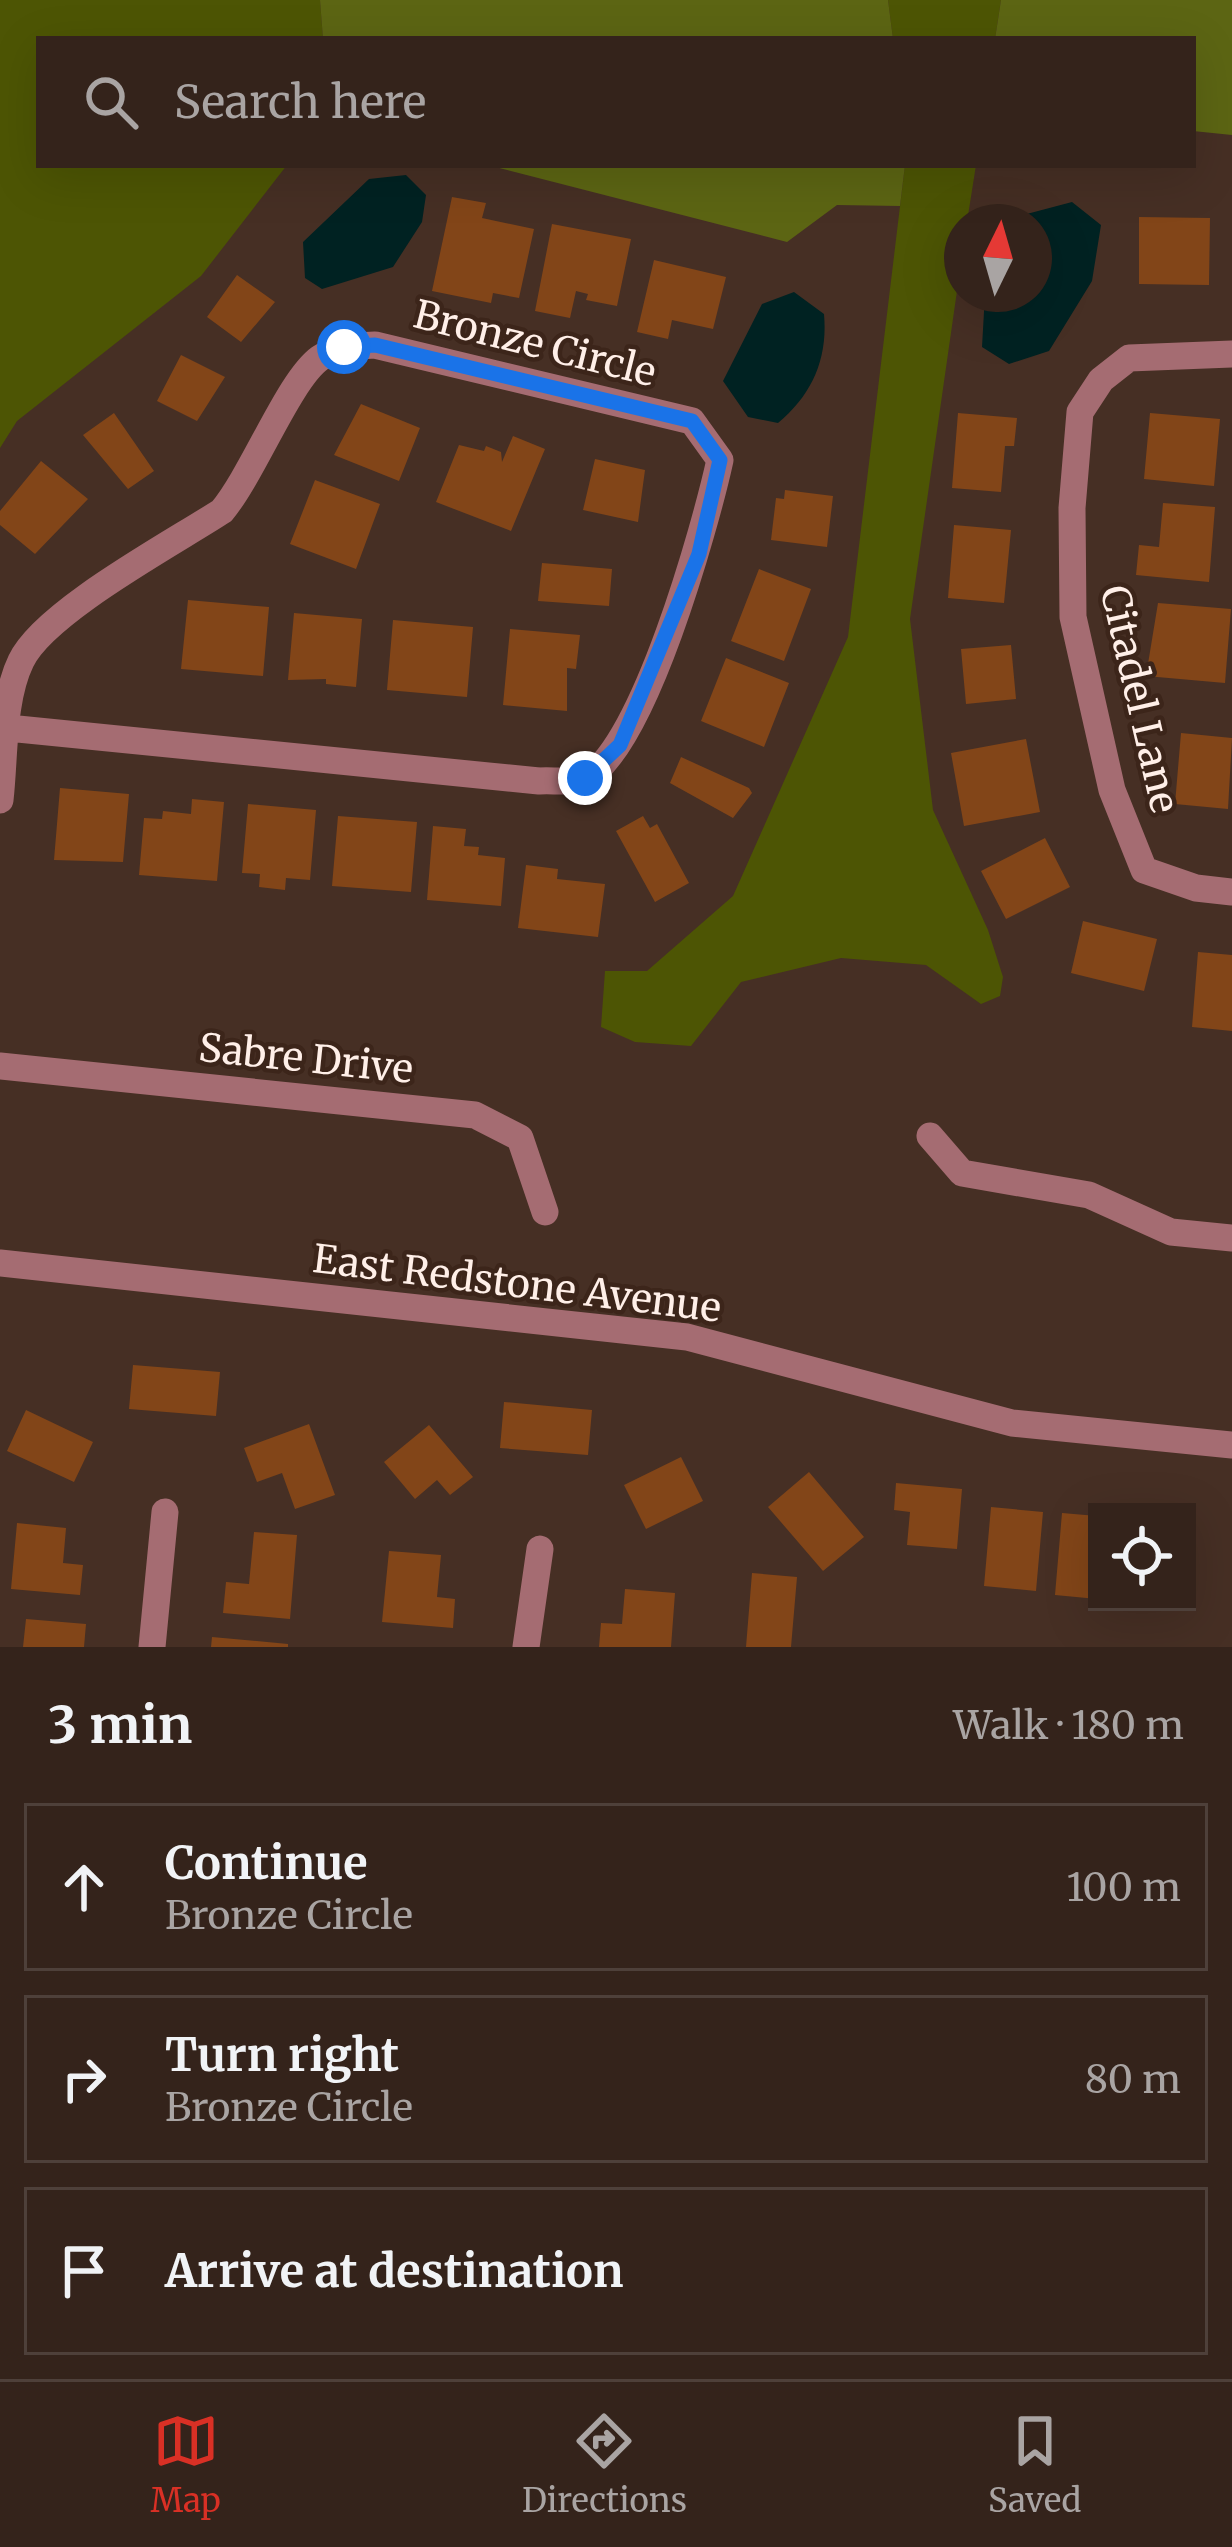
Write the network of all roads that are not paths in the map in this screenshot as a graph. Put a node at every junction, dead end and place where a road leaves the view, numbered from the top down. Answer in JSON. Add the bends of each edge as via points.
{"nodes":[{"id":1,"x":1232,"y":354,"type":"edge"},
{"id":2,"x":4,"y":728,"type":"edge"},
{"id":3,"x":0,"y":800,"type":"edge"},
{"id":4,"x":1232,"y":892,"type":"edge"},
{"id":5,"x":0,"y":1066,"type":"edge"},
{"id":6,"x":929,"y":1136,"type":"dead end"},
{"id":7,"x":545,"y":1212,"type":"dead end"},
{"id":8,"x":1232,"y":1238,"type":"edge"},
{"id":9,"x":0,"y":1263,"type":"edge"},
{"id":10,"x":1232,"y":1445,"type":"edge"},
{"id":11,"x":166,"y":1511,"type":"dead end"},
{"id":12,"x":540,"y":1549,"type":"dead end"},
{"id":13,"x":152,"y":1647,"type":"edge"},
{"id":14,"x":526,"y":1647,"type":"edge"}],
"edges":[{"from":1,"to":4,"type":"street","name":"Citadel Lane","via":[[1129,358],[1101,380],[1080,412],[1072,508],[1073,617],[1112,790],[1144,870]]},
{"from":2,"to":2,"type":"street","name":"Bronze Circle","via":[[36,636],[222,511],[317,360],[344,347],[375,345],[692,421],[720,460],[699,554],[620,745],[585,778],[539,781]]},
{"from":2,"to":3,"type":"street","name":"Bronze Circle"},
{"from":5,"to":7,"type":"street","name":"Sabre Drive","via":[[475,1115],[520,1138]]},
{"from":6,"to":8,"type":"street","via":[[962,1174],[1089,1196],[1171,1232]]},
{"from":9,"to":10,"type":"street","name":"East Redstone Avenue","via":[[687,1337],[1012,1423]]},
{"from":11,"to":13,"type":"street"},
{"from":12,"to":14,"type":"street"}]}
